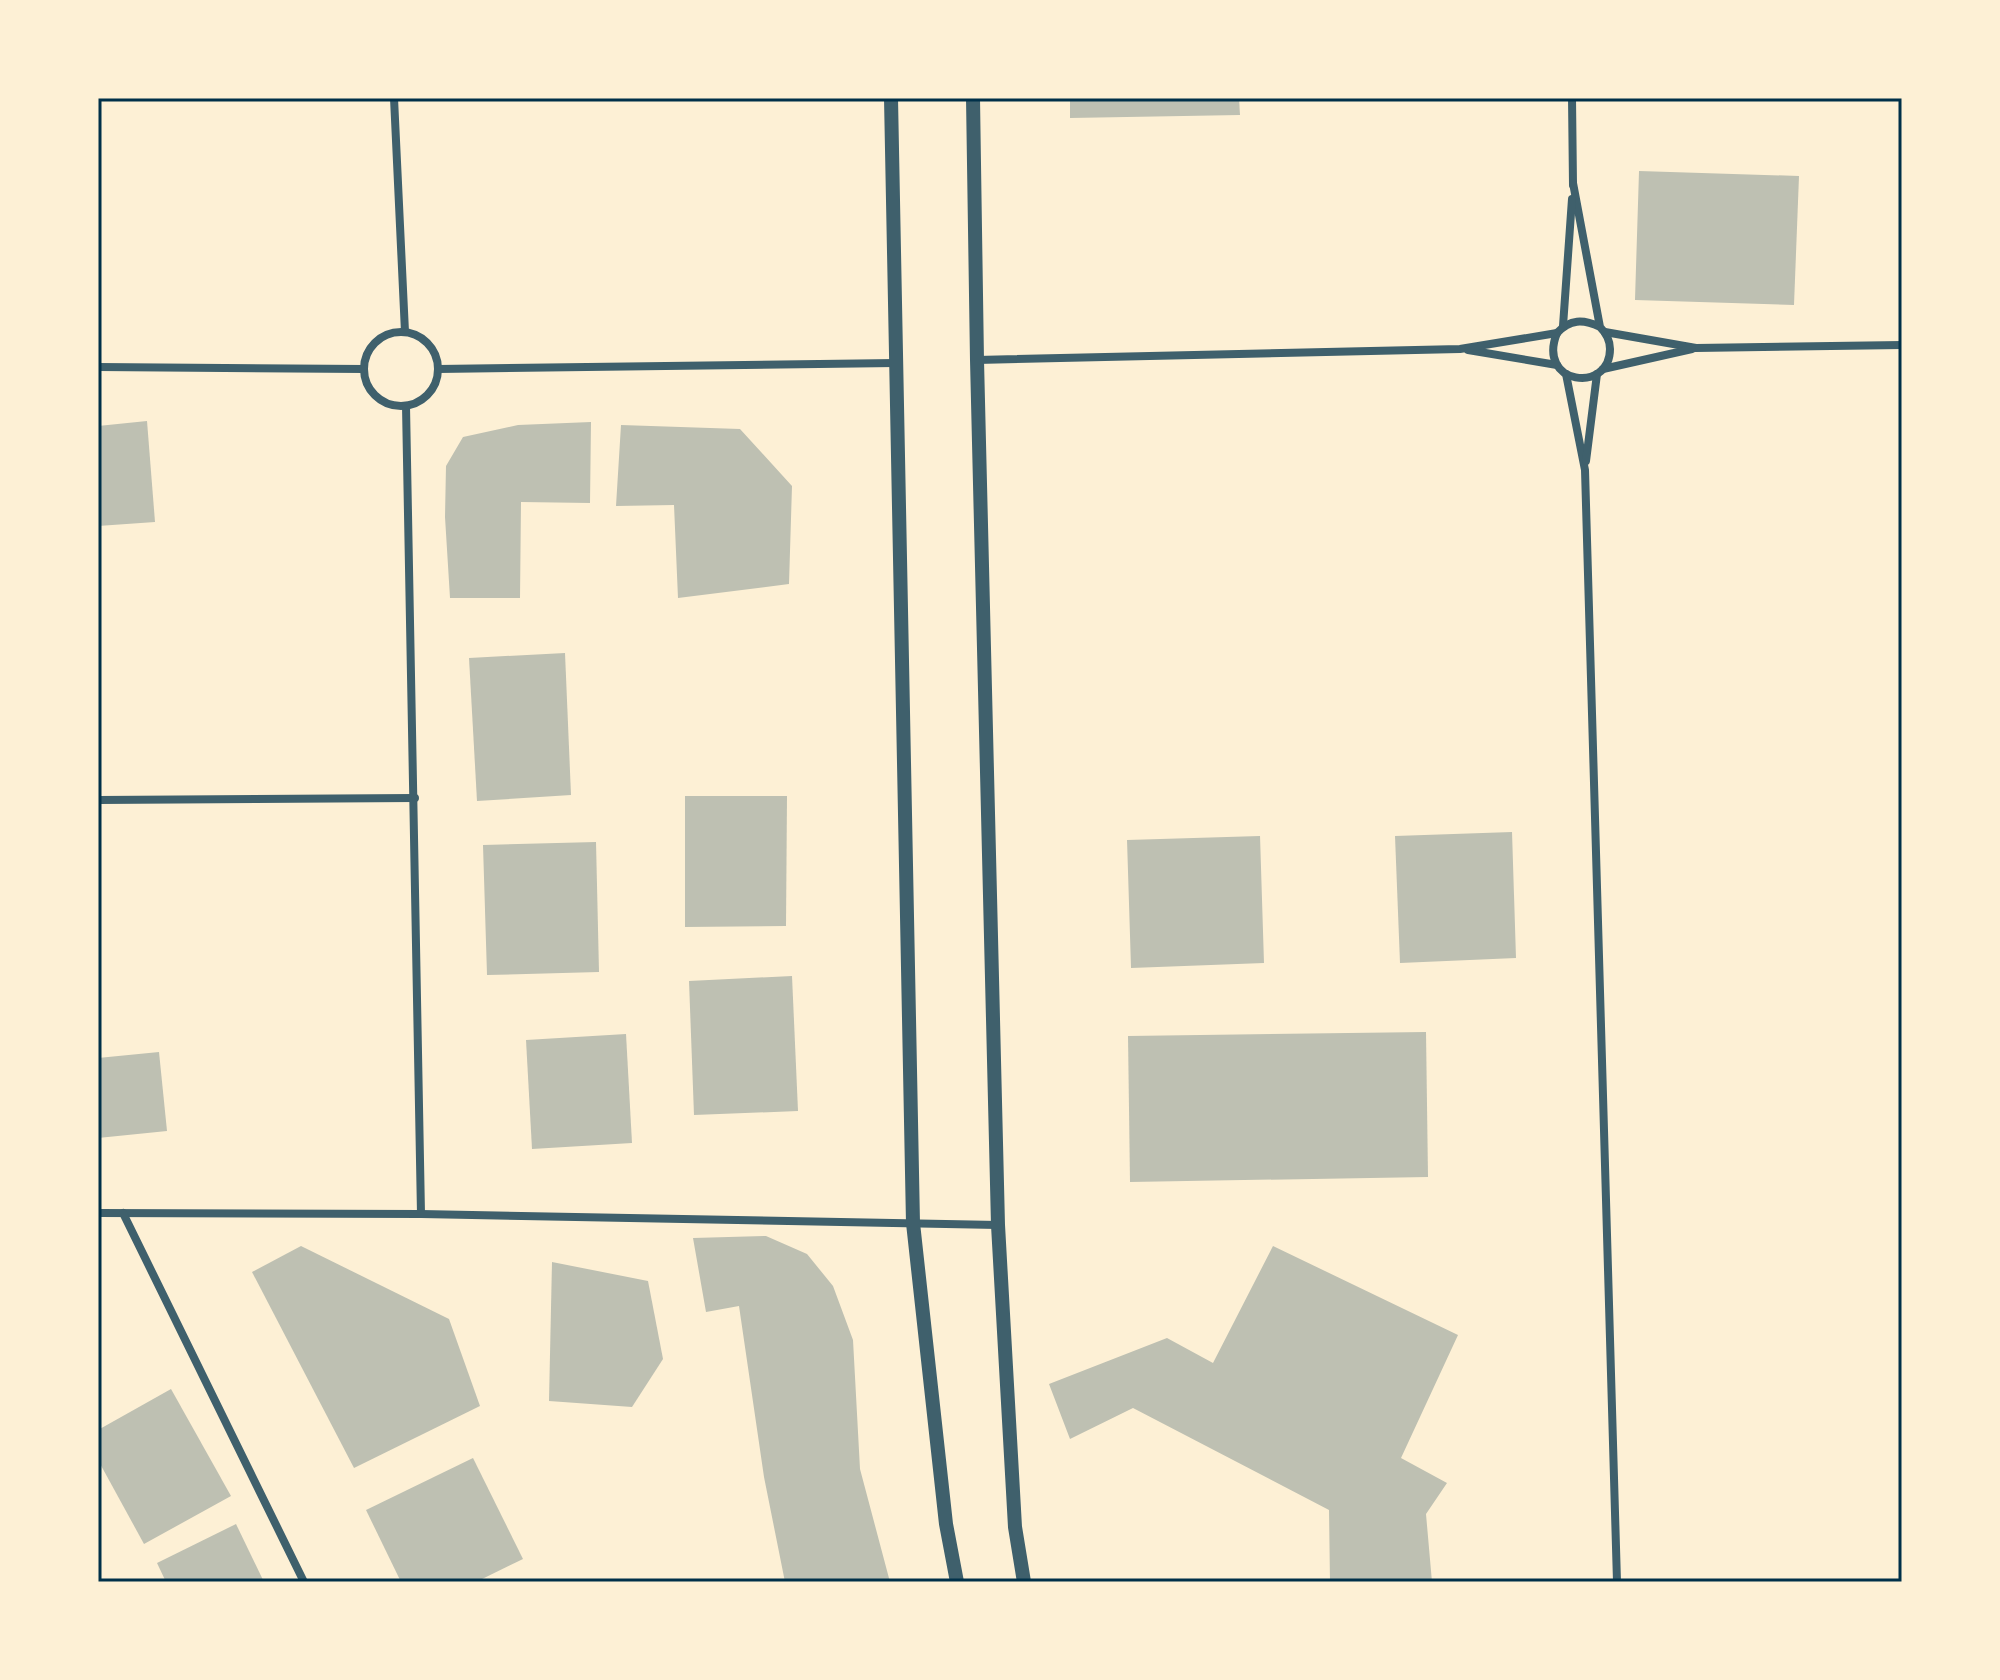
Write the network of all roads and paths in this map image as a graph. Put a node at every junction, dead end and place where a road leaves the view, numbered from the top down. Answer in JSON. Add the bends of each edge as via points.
{"nodes":[{"id":1,"x":394,"y":98,"type":"edge"},
{"id":2,"x":891,"y":98,"type":"edge"},
{"id":3,"x":973,"y":98,"type":"edge"},
{"id":4,"x":1572,"y":98,"type":"edge"},
{"id":5,"x":1573,"y":183,"type":"junction"},
{"id":6,"x":1602,"y":329,"type":"junction"},
{"id":7,"x":1560,"y":330,"type":"junction"},
{"id":8,"x":405,"y":332,"type":"junction"},
{"id":9,"x":1902,"y":345,"type":"edge"},
{"id":10,"x":1696,"y":348,"type":"junction"},
{"id":11,"x":1460,"y":349,"type":"junction"},
{"id":12,"x":977,"y":360,"type":"junction"},
{"id":13,"x":895,"y":363,"type":"junction"},
{"id":14,"x":1557,"y":365,"type":"junction"},
{"id":15,"x":98,"y":367,"type":"edge"},
{"id":16,"x":364,"y":369,"type":"junction"},
{"id":17,"x":438,"y":369,"type":"junction"},
{"id":18,"x":1600,"y":371,"type":"junction"},
{"id":19,"x":1566,"y":374,"type":"junction"},
{"id":20,"x":406,"y":406,"type":"junction"},
{"id":21,"x":1585,"y":470,"type":"junction"},
{"id":22,"x":415,"y":798,"type":"junction"},
{"id":23,"x":98,"y":800,"type":"edge"},
{"id":24,"x":98,"y":1213,"type":"edge"},
{"id":25,"x":123,"y":1213,"type":"junction"},
{"id":26,"x":421,"y":1214,"type":"junction"},
{"id":27,"x":913,"y":1223,"type":"junction"},
{"id":28,"x":998,"y":1225,"type":"junction"},
{"id":29,"x":304,"y":1582,"type":"edge"},
{"id":30,"x":957,"y":1582,"type":"edge"},
{"id":31,"x":1024,"y":1582,"type":"edge"},
{"id":32,"x":1617,"y":1582,"type":"edge"}],
"edges":[{"from":1,"to":8,"type":"street"},
{"from":2,"to":13,"type":"street"},
{"from":3,"to":12,"type":"street"},
{"from":4,"to":5,"type":"street"},
{"from":5,"to":6,"type":"street"},
{"from":5,"to":7,"type":"street"},
{"from":6,"to":7,"type":"street","via":[[1575,321]]},
{"from":6,"to":10,"type":"street"},
{"from":6,"to":18,"type":"street","via":[[1610,357]]},
{"from":7,"to":11,"type":"street"},
{"from":7,"to":14,"type":"street","via":[[1553,355]]},
{"from":8,"to":16,"type":"street","via":[[392,333],[372,346]]},
{"from":8,"to":17,"type":"street","via":[[429,344]]},
{"from":9,"to":10,"type":"street"},
{"from":10,"to":18,"type":"street"},
{"from":11,"to":12,"type":"street"},
{"from":11,"to":14,"type":"street"},
{"from":12,"to":28,"type":"street"},
{"from":13,"to":17,"type":"street"},
{"from":13,"to":27,"type":"street"},
{"from":14,"to":19,"type":"street"},
{"from":15,"to":16,"type":"street"},
{"from":16,"to":20,"type":"street","via":[[365,381],[381,401]]},
{"from":17,"to":20,"type":"street","via":[[429,394]]},
{"from":18,"to":19,"type":"street","via":[[1587,378]]},
{"from":18,"to":21,"type":"street"},
{"from":19,"to":21,"type":"street"},
{"from":20,"to":22,"type":"street"},
{"from":21,"to":32,"type":"street"},
{"from":22,"to":23,"type":"street"},
{"from":22,"to":26,"type":"street"},
{"from":24,"to":25,"type":"street"},
{"from":25,"to":26,"type":"street"},
{"from":25,"to":29,"type":"street"},
{"from":26,"to":27,"type":"street"},
{"from":27,"to":28,"type":"street"},
{"from":27,"to":30,"type":"street"},
{"from":28,"to":31,"type":"street","via":[[1015,1527]]}]}
